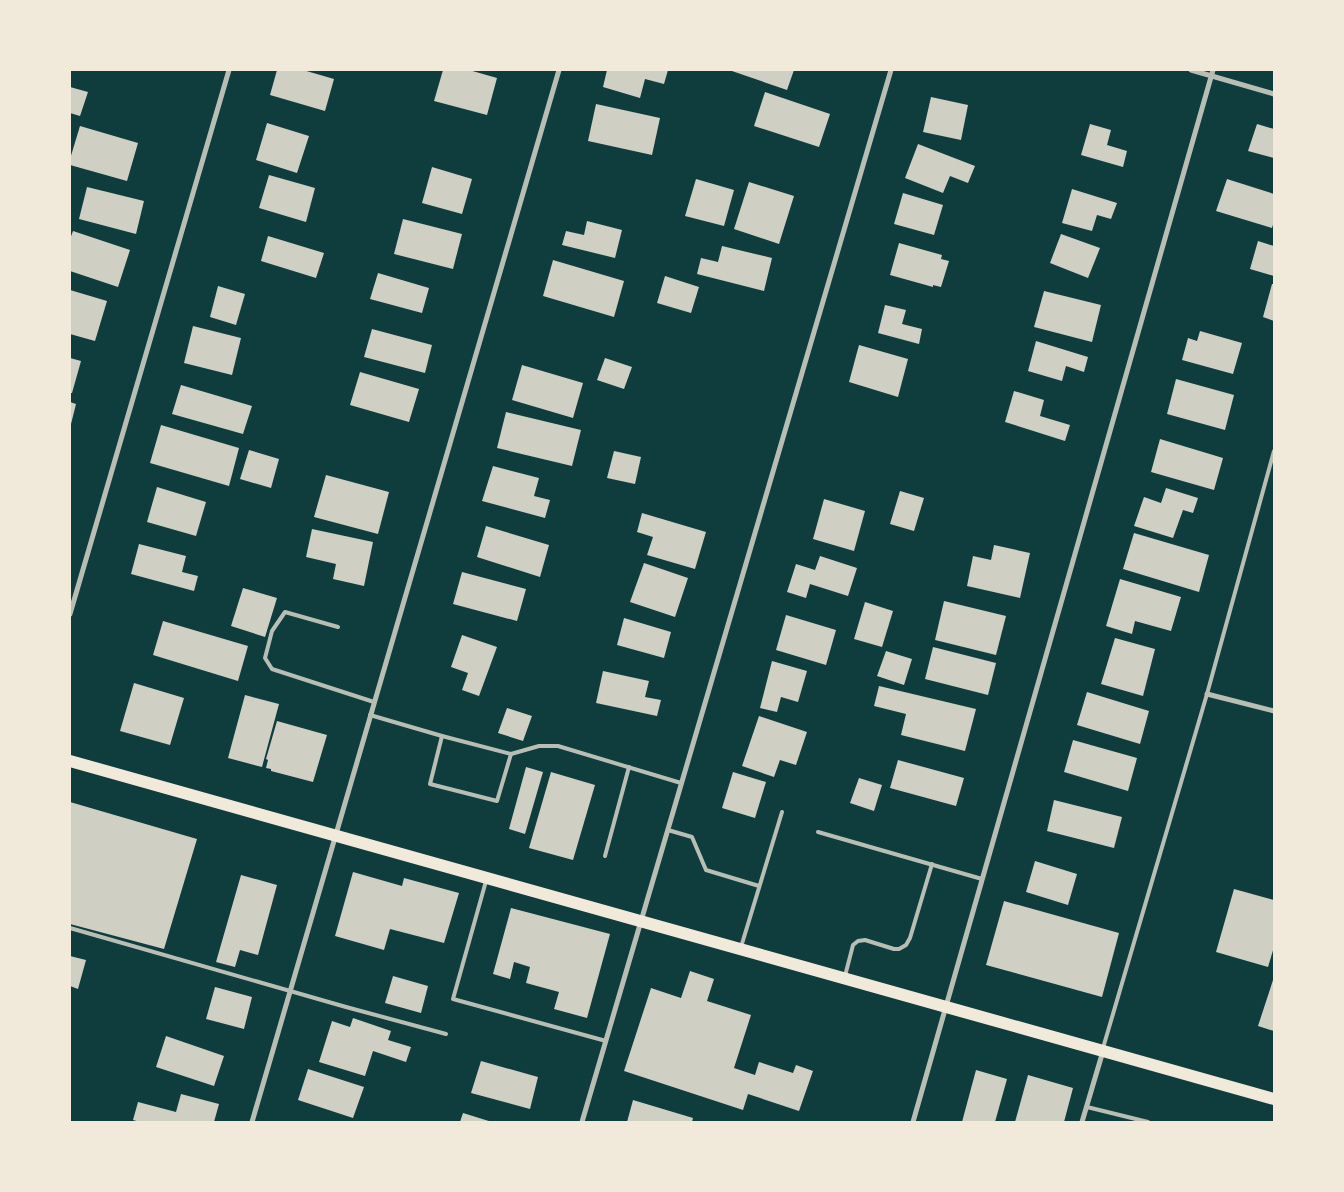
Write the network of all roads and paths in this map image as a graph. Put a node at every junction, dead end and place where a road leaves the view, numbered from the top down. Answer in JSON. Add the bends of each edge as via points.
{"nodes":[{"id":1,"x":229,"y":70,"type":"edge"},
{"id":2,"x":559,"y":70,"type":"edge"},
{"id":3,"x":891,"y":70,"type":"edge"},
{"id":4,"x":1191,"y":70,"type":"edge"},
{"id":5,"x":1212,"y":73,"type":"edge"},
{"id":6,"x":1274,"y":94,"type":"edge"},
{"id":7,"x":1274,"y":451,"type":"edge"},
{"id":8,"x":70,"y":614,"type":"edge"},
{"id":9,"x":338,"y":627,"type":"dead end"},
{"id":10,"x":1207,"y":694,"type":"junction"},
{"id":11,"x":374,"y":702,"type":"junction"},
{"id":12,"x":1274,"y":711,"type":"edge"},
{"id":13,"x":370,"y":715,"type":"junction"},
{"id":14,"x":442,"y":736,"type":"junction"},
{"id":15,"x":511,"y":754,"type":"junction"},
{"id":16,"x":70,"y":761,"type":"edge"},
{"id":17,"x":629,"y":767,"type":"junction"},
{"id":18,"x":681,"y":783,"type":"junction"},
{"id":19,"x":782,"y":812,"type":"dead end"},
{"id":20,"x":668,"y":830,"type":"junction"},
{"id":21,"x":818,"y":832,"type":"dead end"},
{"id":22,"x":335,"y":835,"type":"junction"},
{"id":23,"x":605,"y":856,"type":"dead end"},
{"id":24,"x":932,"y":864,"type":"junction"},
{"id":25,"x":487,"y":878,"type":"junction"},
{"id":26,"x":982,"y":879,"type":"junction"},
{"id":27,"x":760,"y":886,"type":"junction"},
{"id":28,"x":641,"y":921,"type":"junction"},
{"id":29,"x":70,"y":928,"type":"edge"},
{"id":30,"x":740,"y":950,"type":"junction"},
{"id":31,"x":844,"y":978,"type":"junction"},
{"id":32,"x":290,"y":990,"type":"junction"},
{"id":33,"x":946,"y":1007,"type":"junction"},
{"id":34,"x":446,"y":1034,"type":"dead end"},
{"id":35,"x":606,"y":1041,"type":"junction"},
{"id":36,"x":1103,"y":1050,"type":"junction"},
{"id":37,"x":1274,"y":1099,"type":"edge"},
{"id":38,"x":1087,"y":1107,"type":"junction"},
{"id":39,"x":252,"y":1122,"type":"edge"},
{"id":40,"x":582,"y":1122,"type":"edge"},
{"id":41,"x":912,"y":1122,"type":"edge"},
{"id":42,"x":1082,"y":1122,"type":"edge"},
{"id":43,"x":1148,"y":1122,"type":"edge"}],
"edges":[{"from":1,"to":8,"type":"street"},
{"from":2,"to":11,"type":"street"},
{"from":3,"to":18,"type":"street"},
{"from":4,"to":5,"type":"street"},
{"from":5,"to":6,"type":"street"},
{"from":5,"to":26,"type":"street"},
{"from":7,"to":10,"type":"lane"},
{"from":9,"to":11,"type":"lane","via":[[285,612],[272,631],[265,658],[272,669]]},
{"from":10,"to":12,"type":"street"},
{"from":10,"to":36,"type":"lane"},
{"from":11,"to":13,"type":"street"},
{"from":13,"to":14,"type":"lane"},
{"from":13,"to":22,"type":"street"},
{"from":14,"to":15,"type":"lane"},
{"from":14,"to":15,"type":"lane","via":[[430,784],[497,801]]},
{"from":15,"to":17,"type":"lane","via":[[539,746],[558,746]]},
{"from":16,"to":22,"type":"main road"},
{"from":17,"to":18,"type":"lane"},
{"from":17,"to":23,"type":"lane"},
{"from":18,"to":20,"type":"street"},
{"from":19,"to":27,"type":"lane"},
{"from":20,"to":27,"type":"lane","via":[[692,837],[706,870]]},
{"from":20,"to":28,"type":"street"},
{"from":21,"to":24,"type":"lane"},
{"from":22,"to":25,"type":"main road"},
{"from":22,"to":32,"type":"street"},
{"from":24,"to":26,"type":"lane"},
{"from":24,"to":31,"type":"lane","via":[[906,945],[894,949],[858,941],[853,945]]},
{"from":25,"to":28,"type":"main road"},
{"from":25,"to":35,"type":"lane","via":[[453,999]]},
{"from":26,"to":33,"type":"street"},
{"from":27,"to":30,"type":"lane"},
{"from":28,"to":30,"type":"main road"},
{"from":28,"to":35,"type":"street"},
{"from":29,"to":32,"type":"lane"},
{"from":30,"to":31,"type":"main road"},
{"from":31,"to":33,"type":"main road"},
{"from":32,"to":34,"type":"lane"},
{"from":32,"to":39,"type":"street"},
{"from":33,"to":36,"type":"main road"},
{"from":33,"to":41,"type":"street"},
{"from":35,"to":40,"type":"street"},
{"from":36,"to":37,"type":"main road"},
{"from":36,"to":38,"type":"street"},
{"from":38,"to":42,"type":"street"},
{"from":38,"to":43,"type":"lane"}]}
